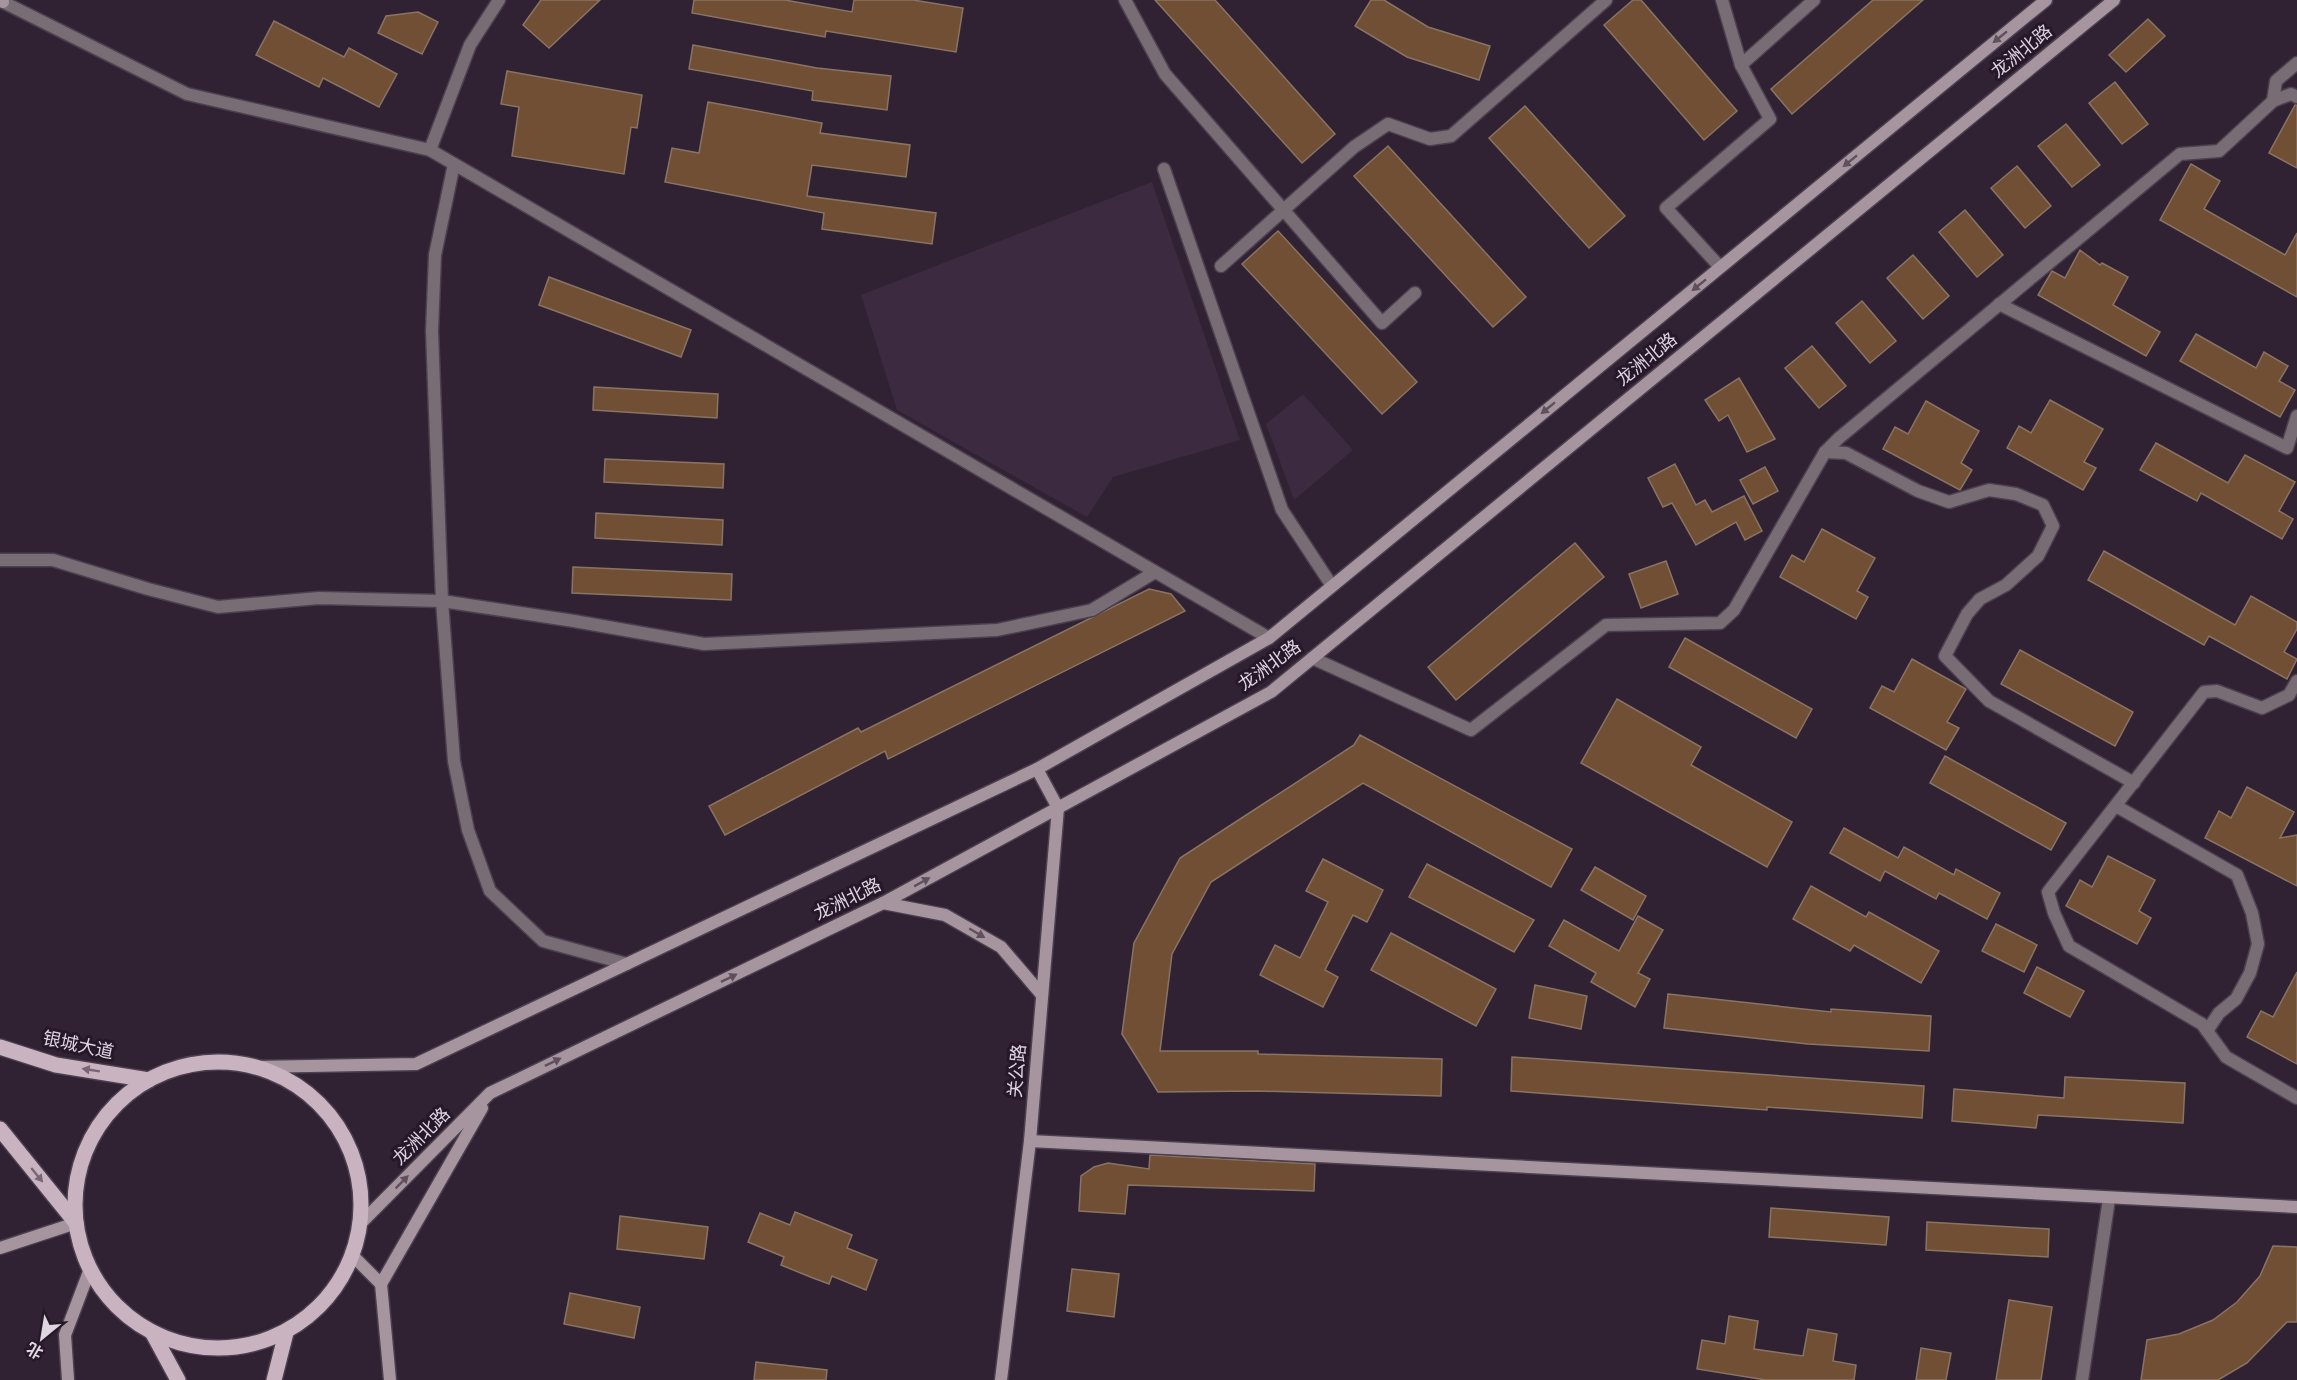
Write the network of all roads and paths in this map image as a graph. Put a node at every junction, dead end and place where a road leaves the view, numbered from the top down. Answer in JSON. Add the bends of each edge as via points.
{"nodes":[{"id":1,"x":499,"y":0,"type":"edge"},
{"id":2,"x":1125,"y":0,"type":"edge"},
{"id":3,"x":1606,"y":0,"type":"edge"},
{"id":4,"x":1722,"y":0,"type":"edge"},
{"id":5,"x":1814,"y":0,"type":"edge"},
{"id":6,"x":2046,"y":0,"type":"edge"},
{"id":7,"x":2114,"y":0,"type":"edge"},
{"id":8,"x":1,"y":1,"type":"edge"},
{"id":9,"x":2297,"y":63,"type":"edge"},
{"id":10,"x":1741,"y":65,"type":"junction"},
{"id":11,"x":2297,"y":97,"type":"edge"},
{"id":12,"x":2273,"y":101,"type":"junction"},
{"id":13,"x":430,"y":150,"type":"junction"},
{"id":14,"x":454,"y":164,"type":"junction"},
{"id":15,"x":1164,"y":169,"type":"dead end"},
{"id":16,"x":1283,"y":210,"type":"junction"},
{"id":17,"x":1221,"y":266,"type":"dead end"},
{"id":18,"x":1720,"y":267,"type":"junction"},
{"id":19,"x":1415,"y":293,"type":"dead end"},
{"id":20,"x":1999,"y":304,"type":"junction"},
{"id":21,"x":2297,"y":416,"type":"edge"},
{"id":22,"x":2292,"y":451,"type":"edge"},
{"id":23,"x":1825,"y":452,"type":"junction"},
{"id":24,"x":0,"y":560,"type":"edge"},
{"id":25,"x":1155,"y":572,"type":"junction"},
{"id":26,"x":1332,"y":586,"type":"junction"},
{"id":27,"x":442,"y":601,"type":"junction"},
{"id":28,"x":1269,"y":638,"type":"junction"},
{"id":29,"x":1312,"y":658,"type":"junction"},
{"id":30,"x":2297,"y":681,"type":"edge"},
{"id":31,"x":1037,"y":770,"type":"junction"},
{"id":32,"x":2134,"y":783,"type":"junction"},
{"id":33,"x":2116,"y":806,"type":"junction"},
{"id":34,"x":1058,"y":808,"type":"junction"},
{"id":35,"x":883,"y":903,"type":"junction"},
{"id":36,"x":627,"y":964,"type":"junction"},
{"id":37,"x":1042,"y":995,"type":"junction"},
{"id":38,"x":2207,"y":1031,"type":"junction"},
{"id":39,"x":0,"y":1047,"type":"edge"},
{"id":40,"x":255,"y":1067,"type":"junction"},
{"id":41,"x":149,"y":1080,"type":"junction"},
{"id":42,"x":490,"y":1093,"type":"junction"},
{"id":43,"x":2297,"y":1098,"type":"edge"},
{"id":44,"x":0,"y":1130,"type":"edge"},
{"id":45,"x":1030,"y":1141,"type":"junction"},
{"id":46,"x":2109,"y":1199,"type":"junction"},
{"id":47,"x":2297,"y":1208,"type":"edge"},
{"id":48,"x":75,"y":1223,"type":"junction"},
{"id":49,"x":361,"y":1223,"type":"junction"},
{"id":50,"x":0,"y":1248,"type":"edge"},
{"id":51,"x":353,"y":1256,"type":"junction"},
{"id":52,"x":90,"y":1269,"type":"junction"},
{"id":53,"x":381,"y":1284,"type":"junction"},
{"id":54,"x":152,"y":1332,"type":"junction"},
{"id":55,"x":285,"y":1333,"type":"junction"},
{"id":56,"x":68,"y":1380,"type":"edge"},
{"id":57,"x":178,"y":1380,"type":"edge"},
{"id":58,"x":274,"y":1380,"type":"edge"},
{"id":59,"x":390,"y":1380,"type":"edge"},
{"id":60,"x":1001,"y":1380,"type":"edge"},
{"id":61,"x":2082,"y":1380,"type":"edge"}],
"edges":[{"from":1,"to":13,"type":"street","via":[[470,45]]},
{"from":2,"to":16,"type":"street","via":[[1165,74]]},
{"from":3,"to":16,"type":"street","via":[[1452,136],[1430,139],[1388,124],[1354,147]]},
{"from":4,"to":10,"type":"street"},
{"from":5,"to":10,"type":"street"},
{"from":6,"to":18,"type":"main road","name":"龙洲北路","one_way":true},
{"from":7,"to":29,"type":"main road","name":"龙洲北路"},
{"from":8,"to":13,"type":"street","via":[[187,94]]},
{"from":9,"to":12,"type":"street","via":[[2276,81]]},
{"from":10,"to":18,"type":"street","via":[[1770,119],[1666,208]]},
{"from":11,"to":12,"type":"street","via":[[2291,94]]},
{"from":12,"to":20,"type":"street","via":[[2219,151],[2180,154]]},
{"from":13,"to":14,"type":"street"},
{"from":14,"to":25,"type":"street"},
{"from":14,"to":27,"type":"street","via":[[435,255],[432,331]]},
{"from":15,"to":26,"type":"street","via":[[1282,510]]},
{"from":16,"to":17,"type":"street"},
{"from":16,"to":19,"type":"street","via":[[1382,323]]},
{"from":18,"to":26,"type":"main road","name":"龙洲北路","one_way":true},
{"from":20,"to":22,"type":"street"},
{"from":20,"to":23,"type":"street"},
{"from":21,"to":22,"type":"street"},
{"from":23,"to":29,"type":"street","via":[[1734,610],[1720,623],[1606,625],[1471,730]]},
{"from":23,"to":32,"type":"street","via":[[1846,453],[1918,491],[1948,502],[1989,490],[2016,494],[2043,505],[2053,526],[2038,556],[2006,585],[1980,599],[1967,614],[1945,656],[1989,701]]},
{"from":24,"to":27,"type":"street","via":[[53,560],[218,607],[319,598]]},
{"from":25,"to":27,"type":"street","via":[[1092,610],[997,630],[704,644]]},
{"from":25,"to":28,"type":"street"},
{"from":26,"to":28,"type":"main road","name":"龙洲北路"},
{"from":27,"to":36,"type":"street","via":[[454,761],[468,831],[490,891],[543,941]]},
{"from":28,"to":31,"type":"main road","name":"龙洲北路"},
{"from":29,"to":34,"type":"main road","name":"龙洲北路","via":[[1270,692]]},
{"from":30,"to":32,"type":"street","via":[[2289,695],[2262,708],[2217,691],[2204,692]]},
{"from":31,"to":34,"type":"main road"},
{"from":31,"to":36,"type":"main road","name":"龙洲北路"},
{"from":32,"to":33,"type":"street"},
{"from":33,"to":38,"type":"street","via":[[2237,874],[2252,913],[2258,944],[2250,973],[2236,999],[2219,1013]]},
{"from":33,"to":38,"type":"street","via":[[2048,892],[2054,914],[2069,946],[2202,1024]]},
{"from":35,"to":34,"type":"main road","name":"龙洲北路","one_way":true},
{"from":34,"to":37,"type":"main road","name":"关公路"},
{"from":35,"to":37,"type":"main road","one_way":true,"via":[[945,915],[1001,947]]},
{"from":42,"to":35,"type":"main road","name":"龙洲北路","one_way":true},
{"from":36,"to":40,"type":"main road","name":"龙洲北路","via":[[416,1065]]},
{"from":37,"to":45,"type":"main road","name":"关公路"},
{"from":38,"to":43,"type":"street","via":[[2226,1057]]},
{"from":41,"to":39,"type":"main road","name":"银城大道","one_way":true,"via":[[56,1065]]},
{"from":40,"to":41,"type":"main road","via":[[219,1062],[183,1066]]},
{"from":40,"to":49,"type":"main road","via":[[293,1084],[325,1109],[348,1143],[360,1183]]},
{"from":41,"to":48,"type":"main road","via":[[115,1105],[90,1140],[77,1180]]},
{"from":49,"to":42,"type":"main road","name":"龙洲北路","one_way":true},
{"from":42,"to":53,"type":"main road"},
{"from":44,"to":48,"type":"main road","one_way":true},
{"from":45,"to":46,"type":"main road"},
{"from":45,"to":60,"type":"main road","name":"关公路"},
{"from":46,"to":47,"type":"main road"},
{"from":46,"to":61,"type":"street"},
{"from":48,"to":50,"type":"main road"},
{"from":48,"to":52,"type":"main road"},
{"from":49,"to":51,"type":"main road"},
{"from":51,"to":53,"type":"main road"},
{"from":51,"to":55,"type":"main road","via":[[337,1287],[314,1313]]},
{"from":52,"to":54,"type":"main road","via":[[116,1305]]},
{"from":52,"to":56,"type":"main road","via":[[65,1335]]},
{"from":53,"to":59,"type":"main road"},
{"from":54,"to":55,"type":"main road","via":[[195,1347],[242,1347]]},
{"from":54,"to":57,"type":"main road"},
{"from":55,"to":58,"type":"main road"}]}
